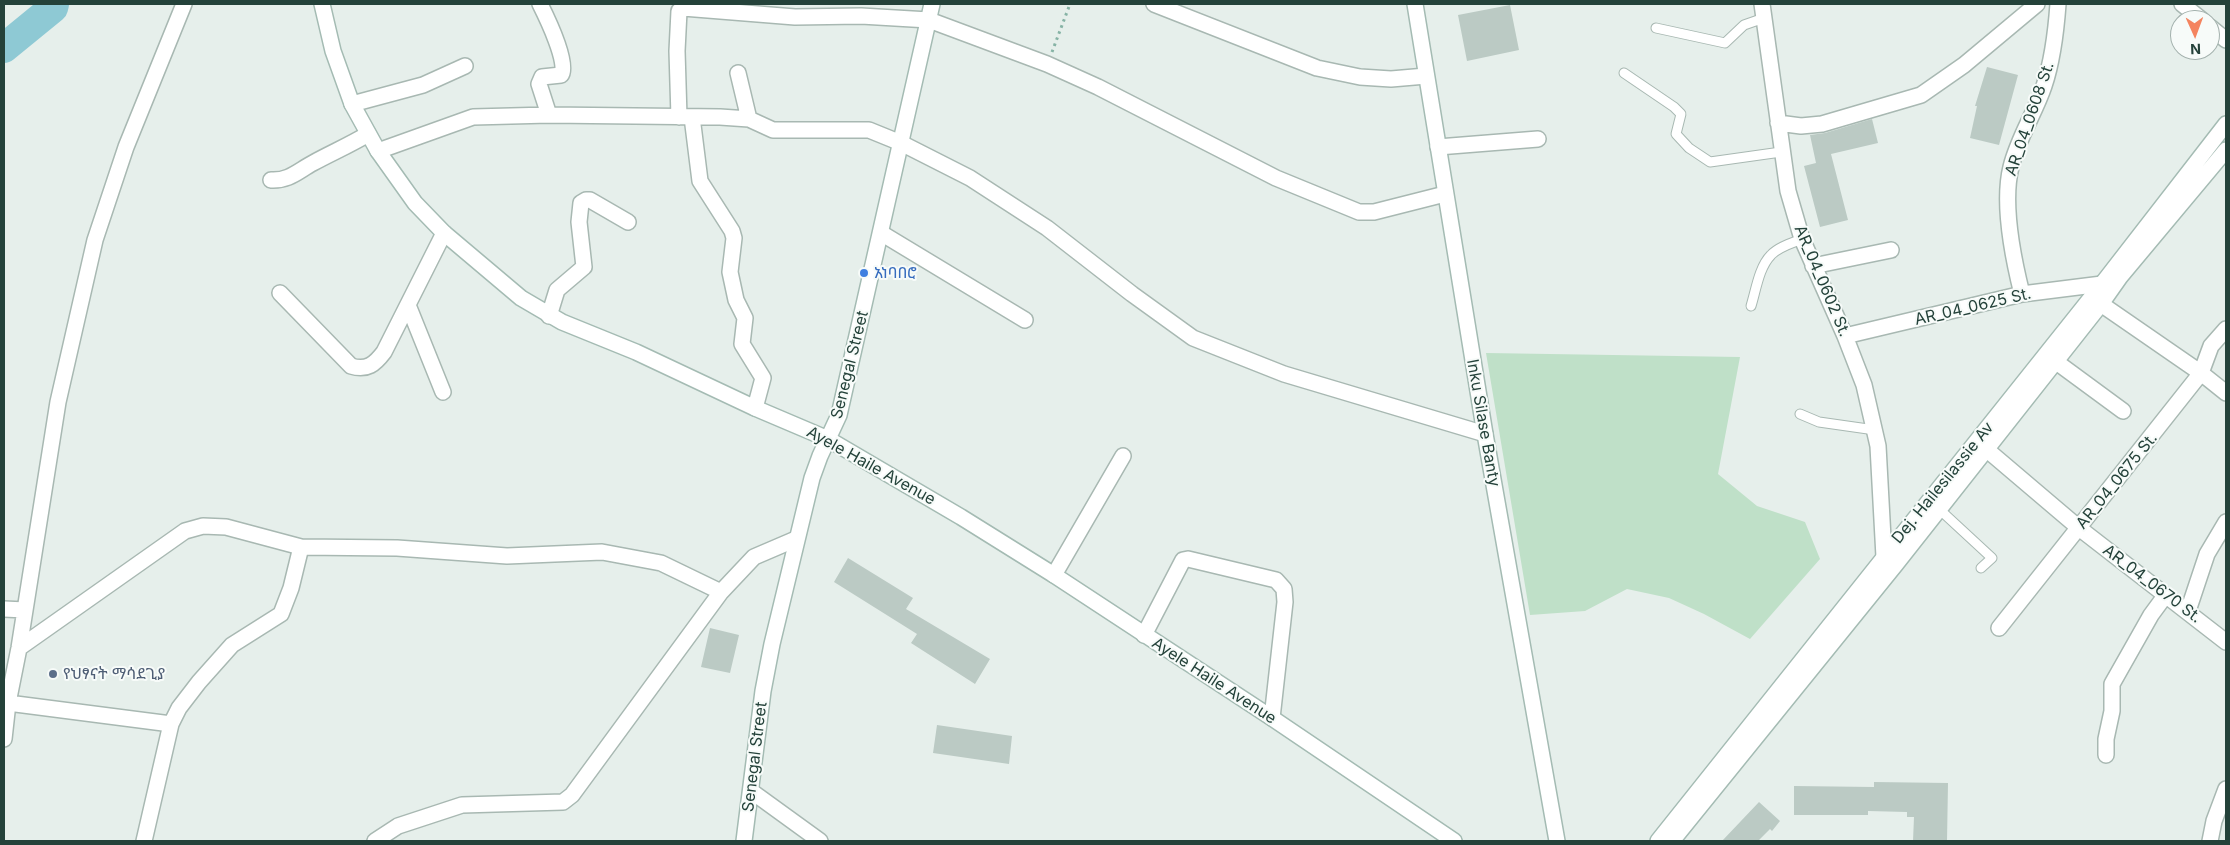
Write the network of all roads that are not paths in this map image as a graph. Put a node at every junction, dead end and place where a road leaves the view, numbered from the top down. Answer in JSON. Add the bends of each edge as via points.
{"nodes":[{"id":1,"x":184,"y":4,"type":"edge"},
{"id":2,"x":322,"y":4,"type":"edge"},
{"id":3,"x":540,"y":4,"type":"edge"},
{"id":4,"x":932,"y":4,"type":"edge"},
{"id":5,"x":1154,"y":4,"type":"edge"},
{"id":6,"x":1415,"y":4,"type":"edge"},
{"id":7,"x":2037,"y":4,"type":"edge"},
{"id":8,"x":2058,"y":4,"type":"edge"},
{"id":9,"x":1763,"y":11,"type":"edge"},
{"id":10,"x":929,"y":20,"type":"junction"},
{"id":11,"x":1656,"y":28,"type":"dead end"},
{"id":12,"x":465,"y":66,"type":"dead end"},
{"id":13,"x":738,"y":73,"type":"dead end"},
{"id":14,"x":1624,"y":73,"type":"dead end"},
{"id":15,"x":1426,"y":76,"type":"junction"},
{"id":16,"x":352,"y":104,"type":"junction"},
{"id":17,"x":549,"y":115,"type":"junction"},
{"id":18,"x":685,"y":117,"type":"junction"},
{"id":19,"x":749,"y":119,"type":"junction"},
{"id":20,"x":1778,"y":123,"type":"junction"},
{"id":21,"x":2226,"y":124,"type":"edge"},
{"id":22,"x":368,"y":134,"type":"junction"},
{"id":23,"x":1538,"y":139,"type":"dead end"},
{"id":24,"x":901,"y":143,"type":"junction"},
{"id":25,"x":1438,"y":146,"type":"junction"},
{"id":26,"x":378,"y":150,"type":"junction"},
{"id":27,"x":2226,"y":150,"type":"edge"},
{"id":28,"x":1782,"y":152,"type":"junction"},
{"id":29,"x":271,"y":180,"type":"dead end"},
{"id":30,"x":1445,"y":194,"type":"junction"},
{"id":31,"x":628,"y":222,"type":"dead end"},
{"id":32,"x":444,"y":233,"type":"junction"},
{"id":33,"x":880,"y":233,"type":"junction"},
{"id":34,"x":1802,"y":239,"type":"junction"},
{"id":35,"x":1891,"y":250,"type":"dead end"},
{"id":36,"x":1813,"y":266,"type":"junction"},
{"id":37,"x":2102,"y":284,"type":"junction"},
{"id":38,"x":280,"y":293,"type":"dead end"},
{"id":39,"x":2022,"y":294,"type":"junction"},
{"id":40,"x":2102,"y":304,"type":"junction"},
{"id":41,"x":408,"y":305,"type":"junction"},
{"id":42,"x":1751,"y":306,"type":"dead end"},
{"id":43,"x":549,"y":316,"type":"junction"},
{"id":44,"x":1025,"y":320,"type":"dead end"},
{"id":45,"x":2226,"y":329,"type":"edge"},
{"id":46,"x":1845,"y":336,"type":"junction"},
{"id":47,"x":2055,"y":361,"type":"junction"},
{"id":48,"x":2201,"y":373,"type":"junction"},
{"id":49,"x":443,"y":392,"type":"dead end"},
{"id":50,"x":2226,"y":393,"type":"edge"},
{"id":51,"x":755,"y":408,"type":"junction"},
{"id":52,"x":2123,"y":410,"type":"dead end"},
{"id":53,"x":1800,"y":414,"type":"dead end"},
{"id":54,"x":1875,"y":430,"type":"junction"},
{"id":55,"x":1485,"y":434,"type":"junction"},
{"id":56,"x":828,"y":439,"type":"junction"},
{"id":57,"x":1986,"y":449,"type":"junction"},
{"id":58,"x":1122,"y":456,"type":"dead end"},
{"id":59,"x":1939,"y":509,"type":"junction"},
{"id":60,"x":2226,"y":522,"type":"edge"},
{"id":61,"x":2079,"y":528,"type":"junction"},
{"id":62,"x":796,"y":539,"type":"junction"},
{"id":63,"x":300,"y":547,"type":"junction"},
{"id":64,"x":1884,"y":557,"type":"junction"},
{"id":65,"x":1981,"y":568,"type":"dead end"},
{"id":66,"x":1054,"y":576,"type":"junction"},
{"id":67,"x":721,"y":592,"type":"junction"},
{"id":68,"x":2164,"y":596,"type":"junction"},
{"id":69,"x":4,"y":609,"type":"edge"},
{"id":70,"x":25,"y":610,"type":"junction"},
{"id":71,"x":2188,"y":611,"type":"junction"},
{"id":72,"x":2000,"y":628,"type":"dead end"},
{"id":73,"x":1144,"y":635,"type":"junction"},
{"id":74,"x":2226,"y":642,"type":"edge"},
{"id":75,"x":19,"y":648,"type":"junction"},
{"id":76,"x":8,"y":703,"type":"junction"},
{"id":77,"x":1272,"y":718,"type":"junction"},
{"id":78,"x":171,"y":724,"type":"junction"},
{"id":79,"x":4,"y":739,"type":"edge"},
{"id":80,"x":2106,"y":755,"type":"dead end"},
{"id":81,"x":2226,"y":789,"type":"edge"},
{"id":82,"x":751,"y":791,"type":"junction"},
{"id":83,"x":144,"y":841,"type":"edge"},
{"id":84,"x":375,"y":841,"type":"edge"},
{"id":85,"x":744,"y":841,"type":"edge"},
{"id":86,"x":820,"y":841,"type":"edge"},
{"id":87,"x":1454,"y":841,"type":"edge"},
{"id":88,"x":1557,"y":841,"type":"edge"},
{"id":89,"x":1658,"y":841,"type":"edge"},
{"id":90,"x":1672,"y":841,"type":"edge"},
{"id":91,"x":2210,"y":841,"type":"edge"}],
"edges":[{"from":1,"to":70,"type":"street","via":[[126,147],[95,240],[58,402]]},
{"from":2,"to":16,"type":"street","name":"Ayele Haile Avenue","via":[[333,51]]},
{"from":3,"to":17,"type":"street","via":[[557,42],[564,68],[561,75],[540,79]]},
{"from":4,"to":10,"type":"street","name":"Senegal Street"},
{"from":5,"to":15,"type":"street","via":[[1317,68],[1360,77]]},
{"from":6,"to":15,"type":"street","name":"Inku Silase Banty"},
{"from":7,"to":20,"type":"street","via":[[1964,65],[1921,95],[1822,124]]},
{"from":8,"to":39,"type":"street","name":"AR_04_0608 St.","via":[[2044,87],[2017,148],[2008,182],[2014,261]]},
{"from":9,"to":11,"type":"lane","via":[[1725,43]]},
{"from":9,"to":20,"type":"street","name":"AR_04_0602 St."},
{"from":10,"to":18,"type":"street","via":[[795,17],[683,8],[680,11],[677,51]]},
{"from":10,"to":24,"type":"street","name":"Senegal Street"},
{"from":10,"to":30,"type":"street","via":[[1047,64],[1276,178],[1359,212],[1374,212]]},
{"from":12,"to":16,"type":"street","via":[[423,85]]},
{"from":13,"to":19,"type":"street"},
{"from":14,"to":28,"type":"lane","via":[[1681,114],[1676,134],[1689,148],[1710,162]]},
{"from":15,"to":25,"type":"street","name":"Inku Silase Banty"},
{"from":16,"to":22,"type":"street","name":"Ayele Haile Avenue"},
{"from":17,"to":18,"type":"street"},
{"from":17,"to":26,"type":"street","via":[[465,118]]},
{"from":18,"to":19,"type":"street"},
{"from":18,"to":51,"type":"street","via":[[700,181],[734,238],[730,272],[736,300],[745,318],[742,344],[763,378]]},
{"from":19,"to":24,"type":"street","via":[[773,130],[869,130]]},
{"from":20,"to":28,"type":"street","name":"AR_04_0602 St."},
{"from":21,"to":37,"type":"street","name":"Dej. Hailesilassie Av"},
{"from":22,"to":26,"type":"street","name":"Ayele Haile Avenue"},
{"from":22,"to":29,"type":"street","via":[[294,176]]},
{"from":23,"to":25,"type":"street"},
{"from":24,"to":33,"type":"street","name":"Senegal Street"},
{"from":24,"to":55,"type":"street","via":[[970,178],[1039,223],[1194,338],[1284,374]]},
{"from":25,"to":30,"type":"street","name":"Inku Silase Banty"},
{"from":26,"to":32,"type":"street","name":"Ayele Haile Avenue","via":[[415,203]]},
{"from":27,"to":40,"type":"street","name":"Dej. Hailesilassie Av","via":[[2120,277]]},
{"from":28,"to":34,"type":"street","name":"AR_04_0602 St.","via":[[1788,191]]},
{"from":30,"to":55,"type":"street","name":"Inku Silase Banty"},
{"from":31,"to":43,"type":"street","via":[[590,200],[581,203],[579,222],[584,267],[557,290]]},
{"from":32,"to":41,"type":"street"},
{"from":32,"to":43,"type":"street","name":"Ayele Haile Avenue","via":[[521,298]]},
{"from":33,"to":44,"type":"street"},
{"from":33,"to":56,"type":"street","name":"Senegal Street","via":[[839,415]]},
{"from":34,"to":36,"type":"street","name":"AR_04_0602 St."},
{"from":34,"to":42,"type":"lane","via":[[1770,255]]},
{"from":35,"to":36,"type":"street"},
{"from":36,"to":46,"type":"street","name":"AR_04_0602 St."},
{"from":37,"to":39,"type":"street","name":"AR_04_0625 St."},
{"from":37,"to":64,"type":"street","name":"Dej. Hailesilassie Av"},
{"from":38,"to":41,"type":"street","via":[[351,366],[359,368],[369,367],[378,360]]},
{"from":39,"to":46,"type":"street","name":"AR_04_0625 St."},
{"from":40,"to":47,"type":"street","name":"Dej. Hailesilassie Av"},
{"from":40,"to":48,"type":"street"},
{"from":41,"to":49,"type":"street"},
{"from":43,"to":51,"type":"street","name":"Ayele Haile Avenue","via":[[636,352]]},
{"from":45,"to":48,"type":"street","name":"AR_04_0675 St.","via":[[2211,346]]},
{"from":46,"to":54,"type":"street","name":"AR_04_0602 St.","via":[[1864,386]]},
{"from":47,"to":52,"type":"street"},
{"from":47,"to":57,"type":"street","name":"Dej. Hailesilassie Av"},
{"from":48,"to":50,"type":"street"},
{"from":48,"to":61,"type":"street","name":"AR_04_0675 St."},
{"from":51,"to":56,"type":"street","name":"Ayele Haile Avenue"},
{"from":53,"to":54,"type":"lane","via":[[1819,422]]},
{"from":54,"to":64,"type":"street","name":"AR_04_0602 St."},
{"from":55,"to":88,"type":"street","name":"Inku Silase Banty"},
{"from":56,"to":62,"type":"street","name":"Senegal Street","via":[[812,478]]},
{"from":56,"to":66,"type":"street","name":"Ayele Haile Avenue","via":[[961,516]]},
{"from":57,"to":59,"type":"street","name":"Dej. Hailesilassie Av"},
{"from":57,"to":61,"type":"street","name":"AR_04_0670 St."},
{"from":58,"to":66,"type":"street"},
{"from":59,"to":65,"type":"lane","via":[[1992,558]]},
{"from":59,"to":90,"type":"street","name":"Dej. Hailesilassie Av"},
{"from":60,"to":71,"type":"street","via":[[2207,554]]},
{"from":61,"to":68,"type":"street","name":"AR_04_0670 St."},
{"from":61,"to":72,"type":"street","name":"AR_04_0675 St."},
{"from":62,"to":67,"type":"street","via":[[754,557]]},
{"from":62,"to":82,"type":"street","name":"Senegal Street","via":[[763,691]]},
{"from":63,"to":67,"type":"street","via":[[397,548],[507,556],[602,552],[661,563]]},
{"from":63,"to":75,"type":"street","via":[[226,527],[203,526],[185,531]]},
{"from":63,"to":78,"type":"street","via":[[291,588],[281,614],[232,645],[199,682]]},
{"from":64,"to":89,"type":"street","name":"Dej. Hailesilassie Av"},
{"from":66,"to":73,"type":"street","name":"Ayele Haile Avenue"},
{"from":67,"to":84,"type":"street","via":[[572,795],[563,802],[462,805],[398,826]]},
{"from":68,"to":71,"type":"street","name":"AR_04_0670 St."},
{"from":68,"to":80,"type":"street","via":[[2112,684]]},
{"from":69,"to":70,"type":"street"},
{"from":70,"to":75,"type":"street"},
{"from":71,"to":74,"type":"street","name":"AR_04_0670 St."},
{"from":73,"to":77,"type":"street","name":"Ayele Haile Avenue"},
{"from":73,"to":77,"type":"street","via":[[1183,560],[1276,580],[1284,589],[1285,602]]},
{"from":75,"to":76,"type":"street"},
{"from":76,"to":78,"type":"street"},
{"from":76,"to":79,"type":"street"},
{"from":77,"to":87,"type":"street","name":"Ayele Haile Avenue"},
{"from":78,"to":83,"type":"street"},
{"from":81,"to":91,"type":"street"},
{"from":82,"to":85,"type":"street","name":"Senegal Street"},
{"from":82,"to":86,"type":"street"}]}
